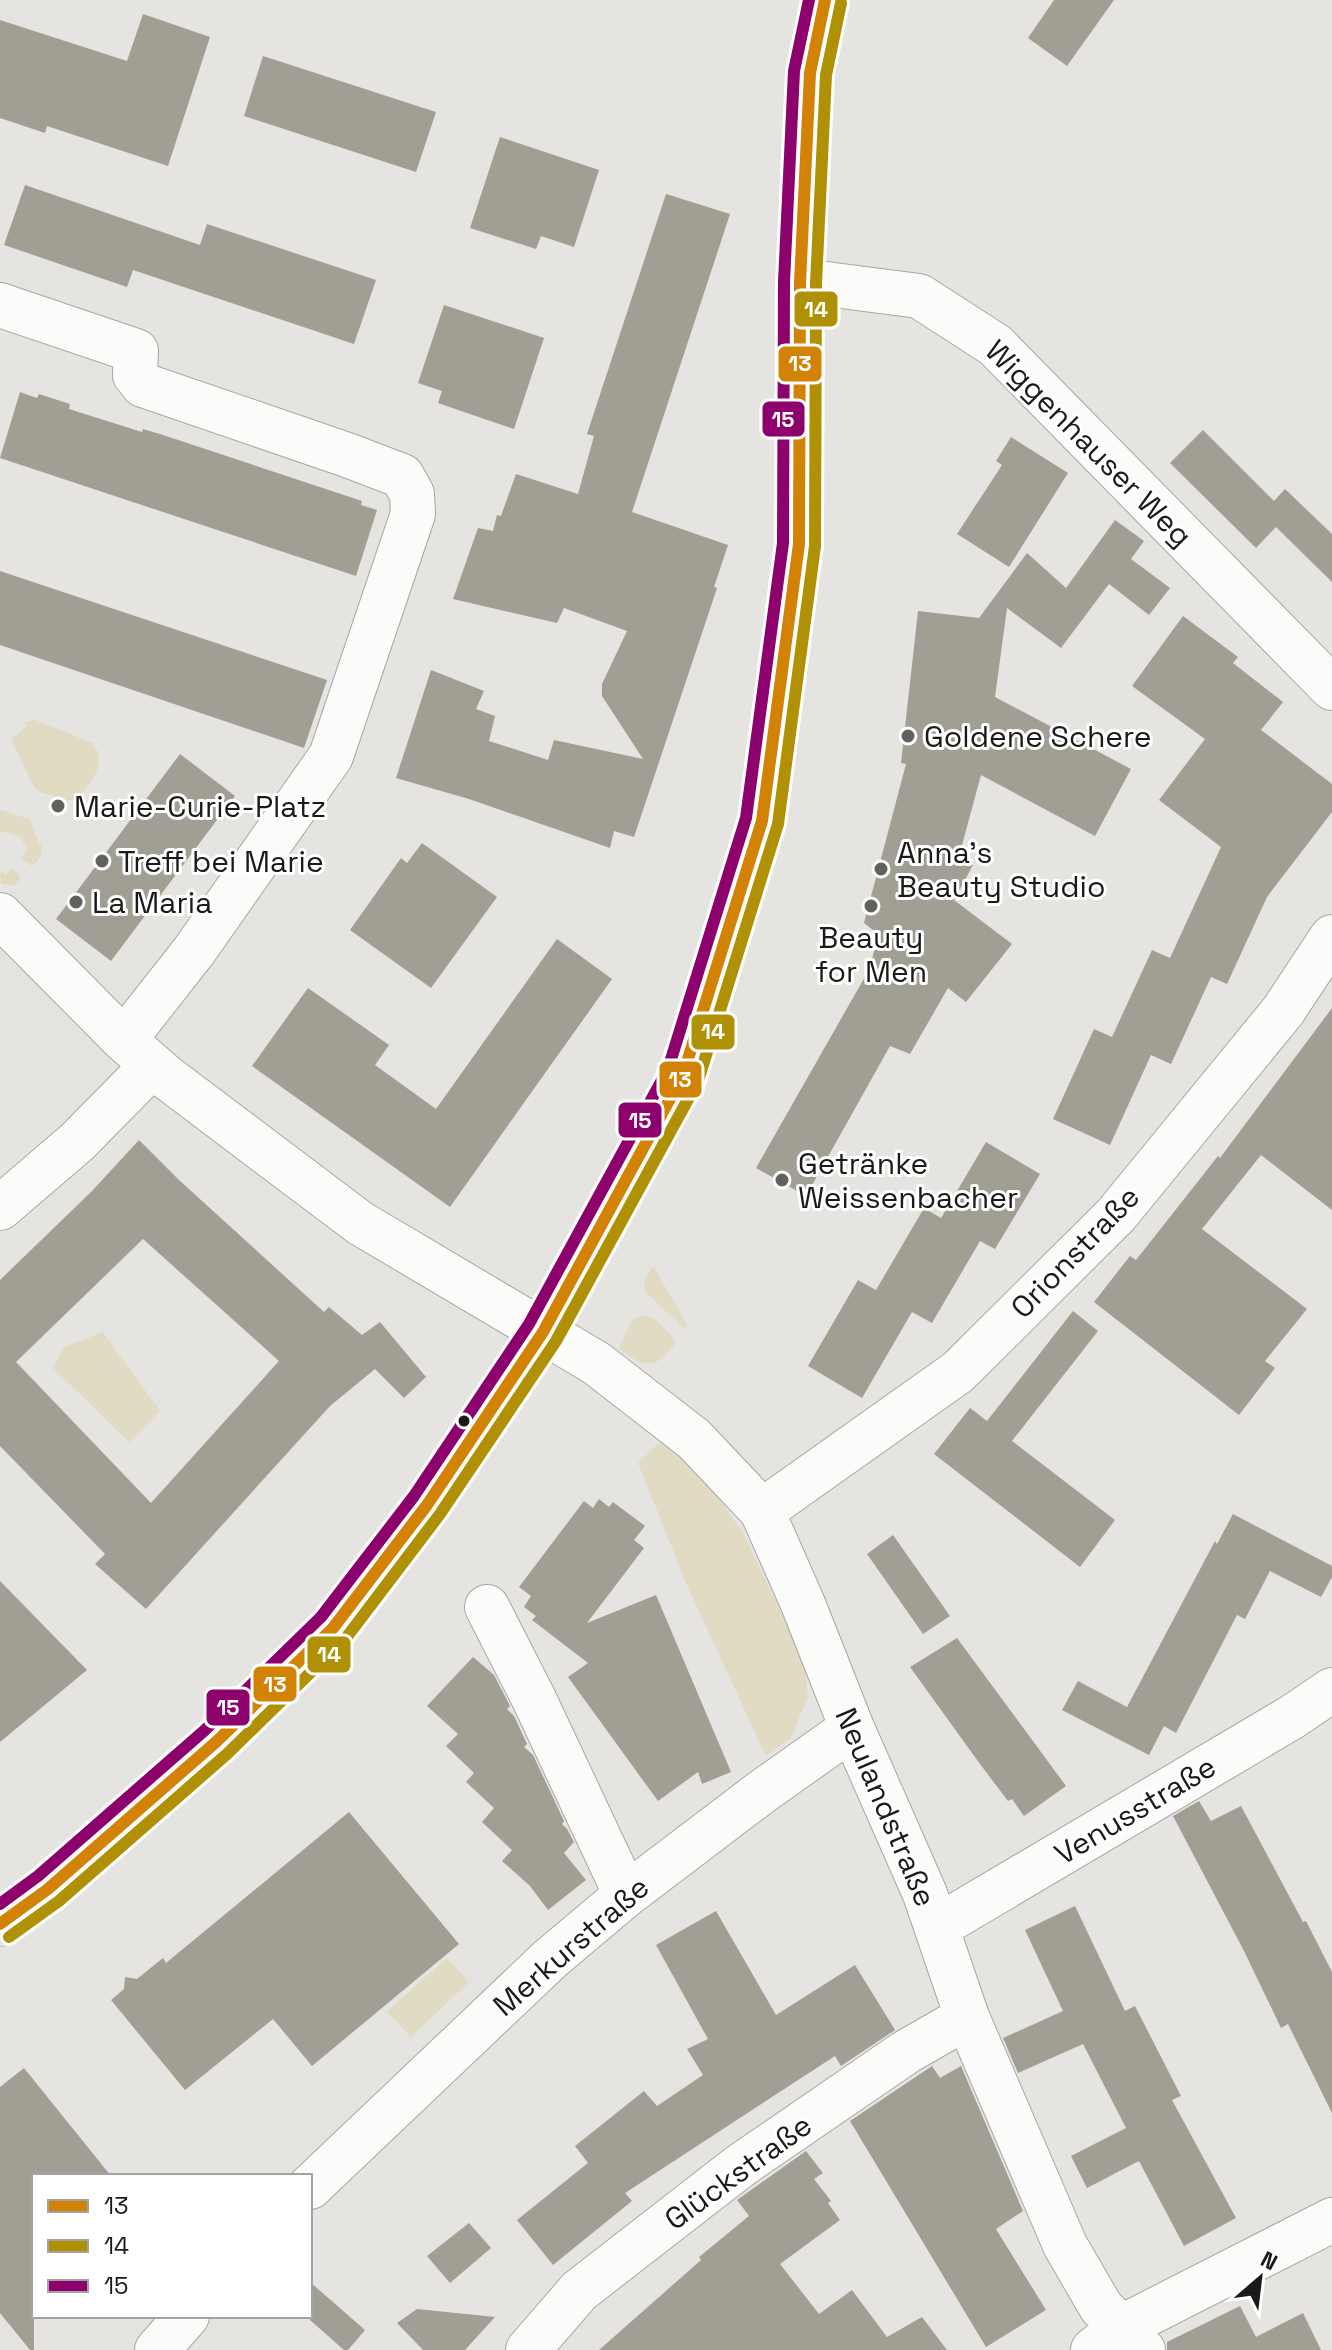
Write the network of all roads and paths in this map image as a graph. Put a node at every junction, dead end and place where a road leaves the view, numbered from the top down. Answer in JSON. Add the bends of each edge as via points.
{"nodes":[{"id":1,"x":825,"y":0,"type":"edge"},
{"id":2,"x":800,"y":283,"type":"junction"},
{"id":3,"x":0,"y":305,"type":"edge"},
{"id":4,"x":1332,"y":688,"type":"edge"},
{"id":5,"x":0,"y":915,"type":"edge"},
{"id":6,"x":1332,"y":937,"type":"edge"},
{"id":7,"x":138,"y":1053,"type":"junction"},
{"id":8,"x":0,"y":1208,"type":"edge"},
{"id":9,"x":543,"y":1332,"type":"junction"},
{"id":10,"x":762,"y":1511,"type":"junction"},
{"id":11,"x":487,"y":1607,"type":"dead end"},
{"id":12,"x":1332,"y":1690,"type":"edge"},
{"id":13,"x":852,"y":1728,"type":"junction"},
{"id":14,"x":626,"y":1895,"type":"junction"},
{"id":15,"x":0,"y":1924,"type":"edge"},
{"id":16,"x":937,"y":1927,"type":"junction"},
{"id":17,"x":967,"y":2017,"type":"junction"},
{"id":18,"x":312,"y":2185,"type":"edge"},
{"id":19,"x":1332,"y":2220,"type":"edge"},
{"id":20,"x":185,"y":2318,"type":"edge"},
{"id":21,"x":1119,"y":2342,"type":"edge"},
{"id":22,"x":157,"y":2350,"type":"edge"},
{"id":23,"x":528,"y":2350,"type":"edge"}],
"edges":[{"from":1,"to":2,"type":"main road","via":[[810,73]]},
{"from":2,"to":4,"type":"street","name":"Wiggenhauser Weg","via":[[919,296],[995,345]]},
{"from":2,"to":9,"type":"main road","via":[[799,544],[762,821],[683,1075]]},
{"from":3,"to":7,"type":"street","via":[[136,351],[135,375],[143,385],[402,476],[412,494],[413,514],[331,756],[194,951]]},
{"from":5,"to":7,"type":"street","name":"Neulandstraße"},
{"from":6,"to":10,"type":"street","name":"Orionstraße","via":[[1283,1011],[1116,1215],[958,1372]]},
{"from":7,"to":8,"type":"street","via":[[77,1142]]},
{"from":7,"to":9,"type":"street","name":"Neulandstraße","via":[[360,1223]]},
{"from":9,"to":10,"type":"street","name":"Neulandstraße","via":[[596,1363],[694,1439]]},
{"from":9,"to":15,"type":"main road","via":[[427,1505],[333,1628],[216,1742],[48,1889]]},
{"from":10,"to":13,"type":"street","name":"Neulandstraße"},
{"from":11,"to":14,"type":"street"},
{"from":12,"to":16,"type":"street","name":"Venusstraße"},
{"from":13,"to":14,"type":"street","name":"Merkurstraße"},
{"from":13,"to":16,"type":"street","name":"Neulandstraße"},
{"from":14,"to":18,"type":"street","name":"Merkurstraße","via":[[550,1959]]},
{"from":16,"to":17,"type":"street","name":"Neulandstraße"},
{"from":17,"to":21,"type":"street","name":"Neulandstraße","via":[[1065,2245]]},
{"from":17,"to":23,"type":"street","name":"Glückstraße","via":[[906,2052],[740,2166],[579,2291]]},
{"from":19,"to":21,"type":"street"},
{"from":20,"to":22,"type":"street"}]}
